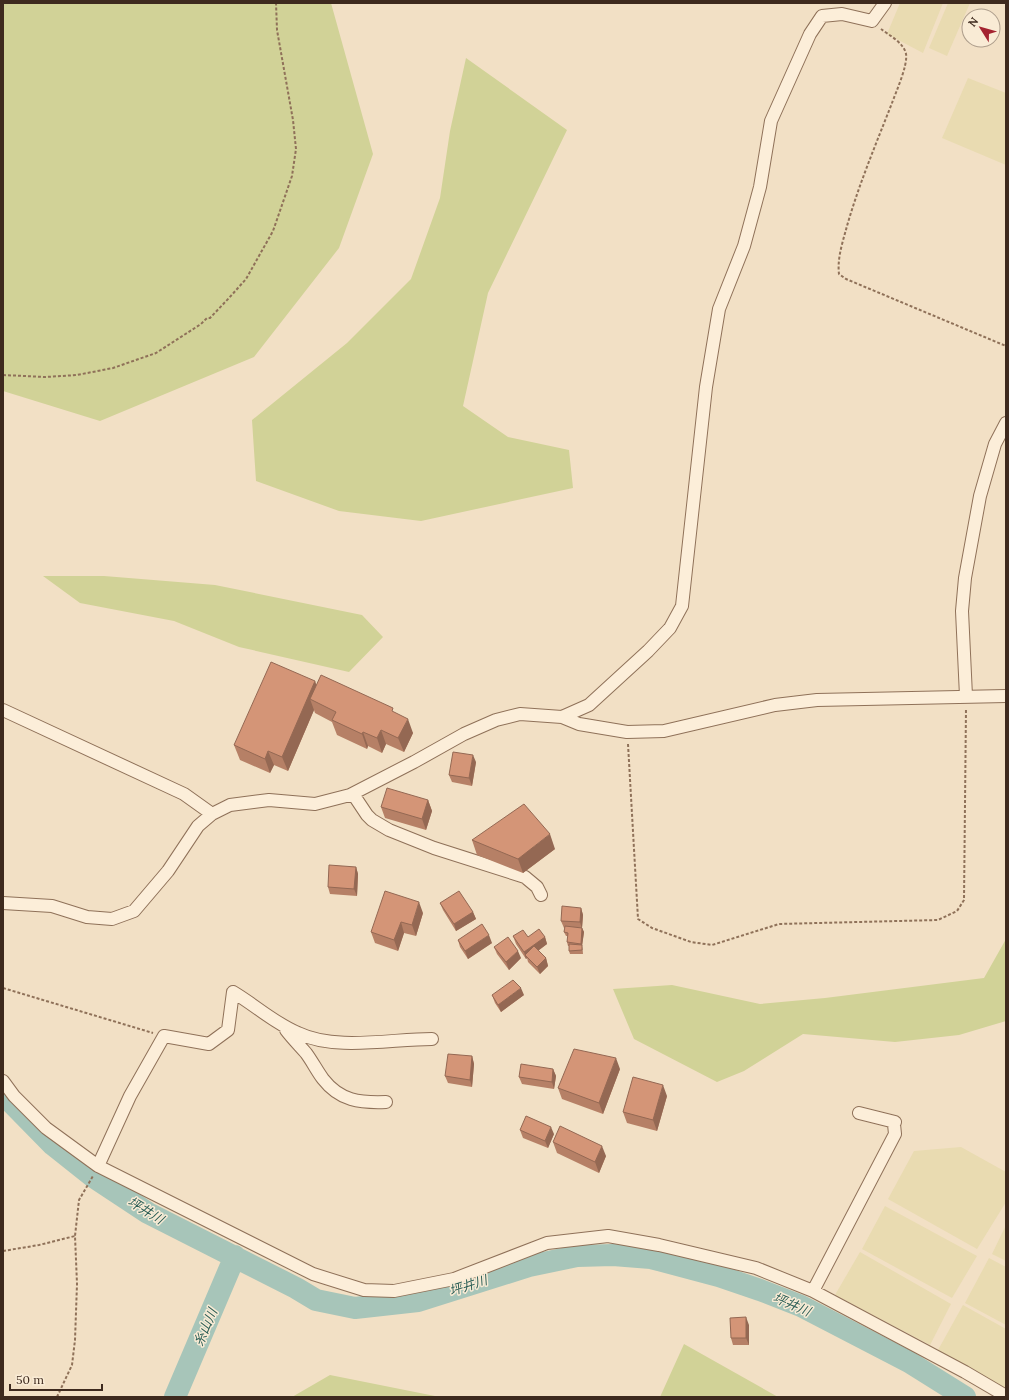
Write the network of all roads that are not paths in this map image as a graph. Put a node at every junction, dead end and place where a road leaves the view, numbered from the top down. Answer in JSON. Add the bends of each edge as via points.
{"nodes":[{"id":1,"x":885,"y":3,"type":"edge"},
{"id":2,"x":1006,"y":423,"type":"edge"},
{"id":3,"x":966,"y":696,"type":"junction"},
{"id":4,"x":1006,"y":696,"type":"edge"},
{"id":5,"x":3,"y":710,"type":"edge"},
{"id":6,"x":562,"y":717,"type":"junction"},
{"id":7,"x":353,"y":794,"type":"junction"},
{"id":8,"x":212,"y":814,"type":"junction"},
{"id":9,"x":541,"y":895,"type":"dead end"},
{"id":10,"x":3,"y":903,"type":"edge"},
{"id":11,"x":280,"y":1023,"type":"junction"},
{"id":12,"x":432,"y":1039,"type":"dead end"},
{"id":13,"x":3,"y":1081,"type":"edge"},
{"id":14,"x":386,"y":1102,"type":"dead end"},
{"id":15,"x":859,"y":1113,"type":"dead end"},
{"id":16,"x":98,"y":1166,"type":"junction"},
{"id":17,"x":813,"y":1291,"type":"junction"},
{"id":18,"x":1006,"y":1396,"type":"edge"}],
"edges":[{"from":1,"to":6,"type":"street","via":[[872,22],[842,14],[822,16],[810,34],[771,121],[760,187],[744,246],[719,309],[706,387],[682,606],[670,628],[589,705]]},
{"from":2,"to":3,"type":"street","via":[[995,444],[980,496],[965,578],[962,611]]},
{"from":3,"to":4,"type":"street"},
{"from":3,"to":6,"type":"street","via":[[810,701],[775,705],[664,731],[627,732],[579,724]]},
{"from":5,"to":8,"type":"street","via":[[184,794]]},
{"from":6,"to":7,"type":"street","via":[[520,714],[496,720],[464,734]]},
{"from":7,"to":8,"type":"street","via":[[315,804],[269,800],[230,805]]},
{"from":7,"to":9,"type":"street","via":[[367,815],[389,830],[525,877],[537,887]]},
{"from":8,"to":10,"type":"street","via":[[198,826],[168,871],[134,911],[112,919],[87,917],[52,906]]},
{"from":11,"to":12,"type":"street","via":[[299,1034],[320,1041]]},
{"from":11,"to":14,"type":"street","via":[[333,1092],[357,1101]]},
{"from":11,"to":16,"type":"street","via":[[233,992],[228,1030],[209,1044],[164,1036],[130,1096]]},
{"from":13,"to":16,"type":"street","via":[[14,1096],[46,1128]]},
{"from":15,"to":17,"type":"street","via":[[895,1122],[895,1134]]},
{"from":16,"to":17,"type":"street","via":[[313,1274],[364,1290],[394,1292],[454,1279],[547,1243],[608,1236],[756,1268]]},
{"from":17,"to":18,"type":"street"}]}
